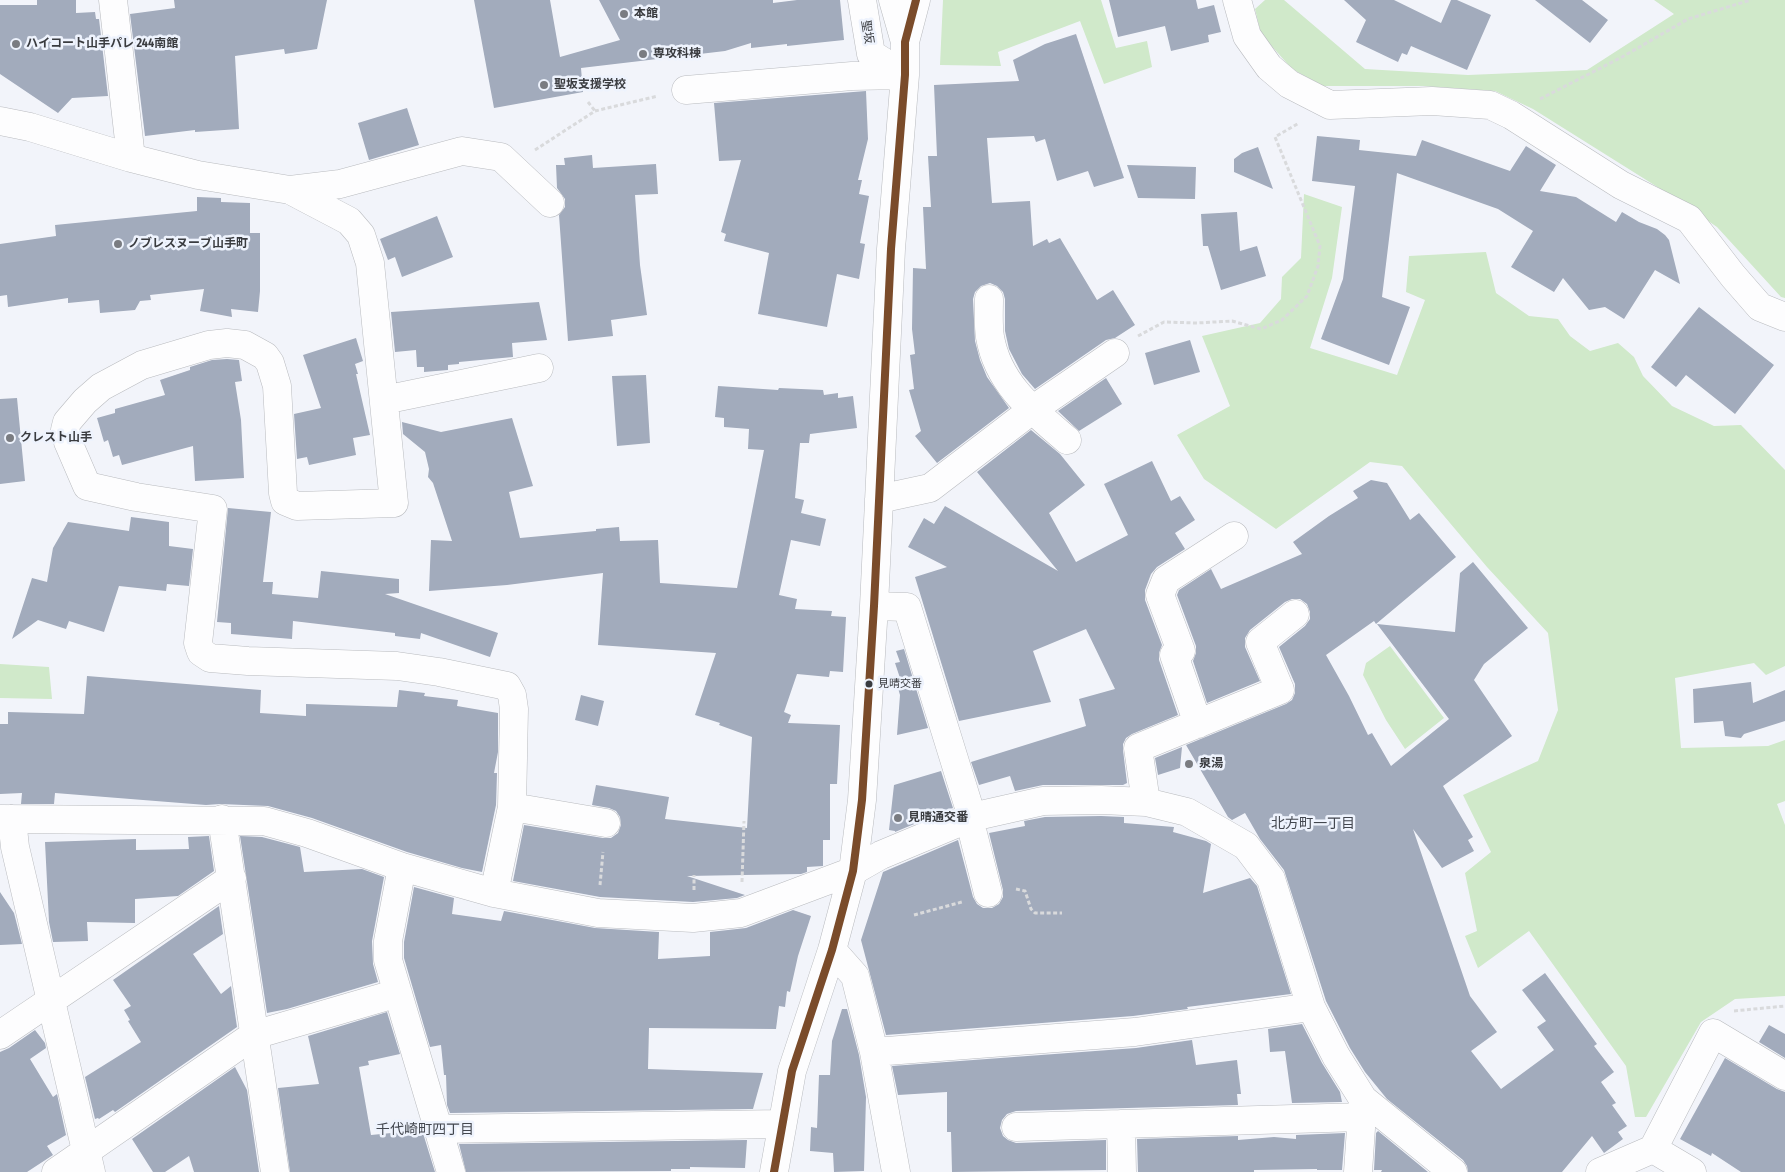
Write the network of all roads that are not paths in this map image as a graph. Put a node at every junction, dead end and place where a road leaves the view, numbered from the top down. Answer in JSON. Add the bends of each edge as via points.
{"nodes":[{"id":1,"x":113,"y":0,"type":"edge"},
{"id":2,"x":862,"y":0,"type":"edge"},
{"id":3,"x":893,"y":0,"type":"edge"},
{"id":4,"x":916,"y":0,"type":"edge"},
{"id":5,"x":1237,"y":0,"type":"edge"},
{"id":6,"x":905,"y":42,"type":"junction"},
{"id":7,"x":905,"y":75,"type":"junction"},
{"id":8,"x":686,"y":90,"type":"road end"},
{"id":9,"x":0,"y":120,"type":"edge"},
{"id":10,"x":131,"y":158,"type":"junction"},
{"id":11,"x":290,"y":190,"type":"junction"},
{"id":12,"x":550,"y":203,"type":"dead end"},
{"id":13,"x":989,"y":298,"type":"dead end"},
{"id":14,"x":1785,"y":316,"type":"edge"},
{"id":15,"x":1115,"y":353,"type":"road end"},
{"id":16,"x":539,"y":368,"type":"dead end"},
{"id":17,"x":384,"y":400,"type":"junction"},
{"id":18,"x":1032,"y":410,"type":"junction"},
{"id":19,"x":1067,"y":440,"type":"dead end"},
{"id":20,"x":879,"y":498,"type":"junction"},
{"id":21,"x":1234,"y":536,"type":"dead end"},
{"id":22,"x":874,"y":606,"type":"junction"},
{"id":23,"x":1295,"y":614,"type":"dead end"},
{"id":24,"x":1198,"y":724,"type":"junction"},
{"id":25,"x":1146,"y":802,"type":"junction"},
{"id":26,"x":512,"y":807,"type":"junction"},
{"id":27,"x":970,"y":817,"type":"junction"},
{"id":28,"x":6,"y":819,"type":"edge"},
{"id":29,"x":222,"y":820,"type":"junction"},
{"id":30,"x":606,"y":823,"type":"road end"},
{"id":31,"x":7,"y":852,"type":"edge"},
{"id":32,"x":402,"y":867,"type":"junction"},
{"id":33,"x":853,"y":871,"type":"junction"},
{"id":34,"x":232,"y":878,"type":"junction"},
{"id":35,"x":494,"y":893,"type":"junction"},
{"id":36,"x":988,"y":893,"type":"dead end"},
{"id":37,"x":832,"y":950,"type":"junction"},
{"id":38,"x":398,"y":993,"type":"junction"},
{"id":39,"x":51,"y":1000,"type":"junction"},
{"id":40,"x":1311,"y":1007,"type":"junction"},
{"id":41,"x":0,"y":1035,"type":"edge"},
{"id":42,"x":254,"y":1035,"type":"junction"},
{"id":43,"x":874,"y":1052,"type":"junction"},
{"id":44,"x":1785,"y":1076,"type":"edge"},
{"id":45,"x":1362,"y":1108,"type":"junction"},
{"id":46,"x":782,"y":1124,"type":"junction"},
{"id":47,"x":1121,"y":1124,"type":"junction"},
{"id":48,"x":1016,"y":1127,"type":"dead end"},
{"id":49,"x":438,"y":1129,"type":"junction"},
{"id":50,"x":1653,"y":1150,"type":"junction"},
{"id":51,"x":88,"y":1162,"type":"edge"},
{"id":52,"x":56,"y":1172,"type":"edge"},
{"id":53,"x":275,"y":1172,"type":"edge"},
{"id":54,"x":451,"y":1172,"type":"edge"},
{"id":55,"x":774,"y":1172,"type":"edge"},
{"id":56,"x":896,"y":1172,"type":"edge"},
{"id":57,"x":1122,"y":1172,"type":"edge"},
{"id":58,"x":1358,"y":1172,"type":"edge"},
{"id":59,"x":1453,"y":1172,"type":"edge"},
{"id":60,"x":1600,"y":1172,"type":"edge"},
{"id":61,"x":1692,"y":1172,"type":"edge"}],
"edges":[{"from":1,"to":10,"type":"street"},
{"from":2,"to":7,"type":"street","name":"聖坂","via":[[871,54]]},
{"from":3,"to":6,"type":"street"},
{"from":4,"to":6,"type":"street"},
{"from":5,"to":14,"type":"street","via":[[1247,36],[1268,67],[1289,84],[1330,105],[1432,101],[1490,105],[1621,185],[1689,219],[1760,307]]},
{"from":6,"to":7,"type":"street"},
{"from":7,"to":8,"type":"street","via":[[852,76]]},
{"from":7,"to":20,"type":"street","via":[[891,249]]},
{"from":9,"to":10,"type":"street"},
{"from":10,"to":11,"type":"street","via":[[198,175]]},
{"from":11,"to":12,"type":"street","via":[[340,184],[462,151],[501,157]]},
{"from":11,"to":17,"type":"street","via":[[349,221],[361,235],[370,262]]},
{"from":13,"to":18,"type":"street","via":[[990,337],[998,360],[1008,384]]},
{"from":15,"to":18,"type":"street"},
{"from":16,"to":17,"type":"street"},
{"from":17,"to":26,"type":"street","via":[[394,503],[297,506],[286,501],[277,386],[265,356],[245,345],[209,345],[142,365],[101,387],[67,422],[66,430],[87,486],[213,509],[198,643],[210,658],[397,666],[506,686],[512,695],[514,709]]},
{"from":18,"to":19,"type":"street"},
{"from":18,"to":20,"type":"street","via":[[930,488]]},
{"from":20,"to":22,"type":"street"},
{"from":21,"to":24,"type":"street","via":[[1166,580],[1160,595],[1181,651],[1174,655]]},
{"from":22,"to":27,"type":"street","via":[[906,608]]},
{"from":22,"to":33,"type":"street","via":[[862,800]]},
{"from":23,"to":24,"type":"street","via":[[1260,642],[1280,690]]},
{"from":24,"to":25,"type":"street","via":[[1138,748]]},
{"from":25,"to":27,"type":"street","via":[[1043,801]]},
{"from":25,"to":40,"type":"street","via":[[1187,812],[1246,846],[1271,879]]},
{"from":26,"to":30,"type":"street"},
{"from":26,"to":35,"type":"street"},
{"from":27,"to":33,"type":"street"},
{"from":27,"to":36,"type":"street"},
{"from":28,"to":29,"type":"street"},
{"from":28,"to":31,"type":"street"},
{"from":29,"to":32,"type":"street","via":[[264,820]]},
{"from":29,"to":34,"type":"street"},
{"from":31,"to":39,"type":"street"},
{"from":32,"to":35,"type":"street"},
{"from":32,"to":38,"type":"street","via":[[388,941],[388,960]]},
{"from":33,"to":35,"type":"street","via":[[742,913],[693,918],[598,914]]},
{"from":33,"to":37,"type":"street"},
{"from":34,"to":39,"type":"street"},
{"from":34,"to":42,"type":"street"},
{"from":37,"to":43,"type":"street","via":[[855,976]]},
{"from":37,"to":46,"type":"street","via":[[792,1071]]},
{"from":38,"to":42,"type":"street"},
{"from":38,"to":49,"type":"street"},
{"from":39,"to":41,"type":"street"},
{"from":39,"to":51,"type":"street"},
{"from":40,"to":43,"type":"street","via":[[1135,1032]]},
{"from":40,"to":45,"type":"street"},
{"from":42,"to":51,"type":"street"},
{"from":42,"to":53,"type":"street"},
{"from":43,"to":56,"type":"street"},
{"from":44,"to":50,"type":"street","via":[[1713,1033]]},
{"from":45,"to":47,"type":"street"},
{"from":45,"to":58,"type":"street"},
{"from":45,"to":59,"type":"street"},
{"from":46,"to":49,"type":"street"},
{"from":46,"to":55,"type":"street"},
{"from":47,"to":48,"type":"street"},
{"from":47,"to":57,"type":"street"},
{"from":49,"to":54,"type":"street"},
{"from":50,"to":60,"type":"street"},
{"from":50,"to":61,"type":"street"},
{"from":51,"to":52,"type":"street"}]}
